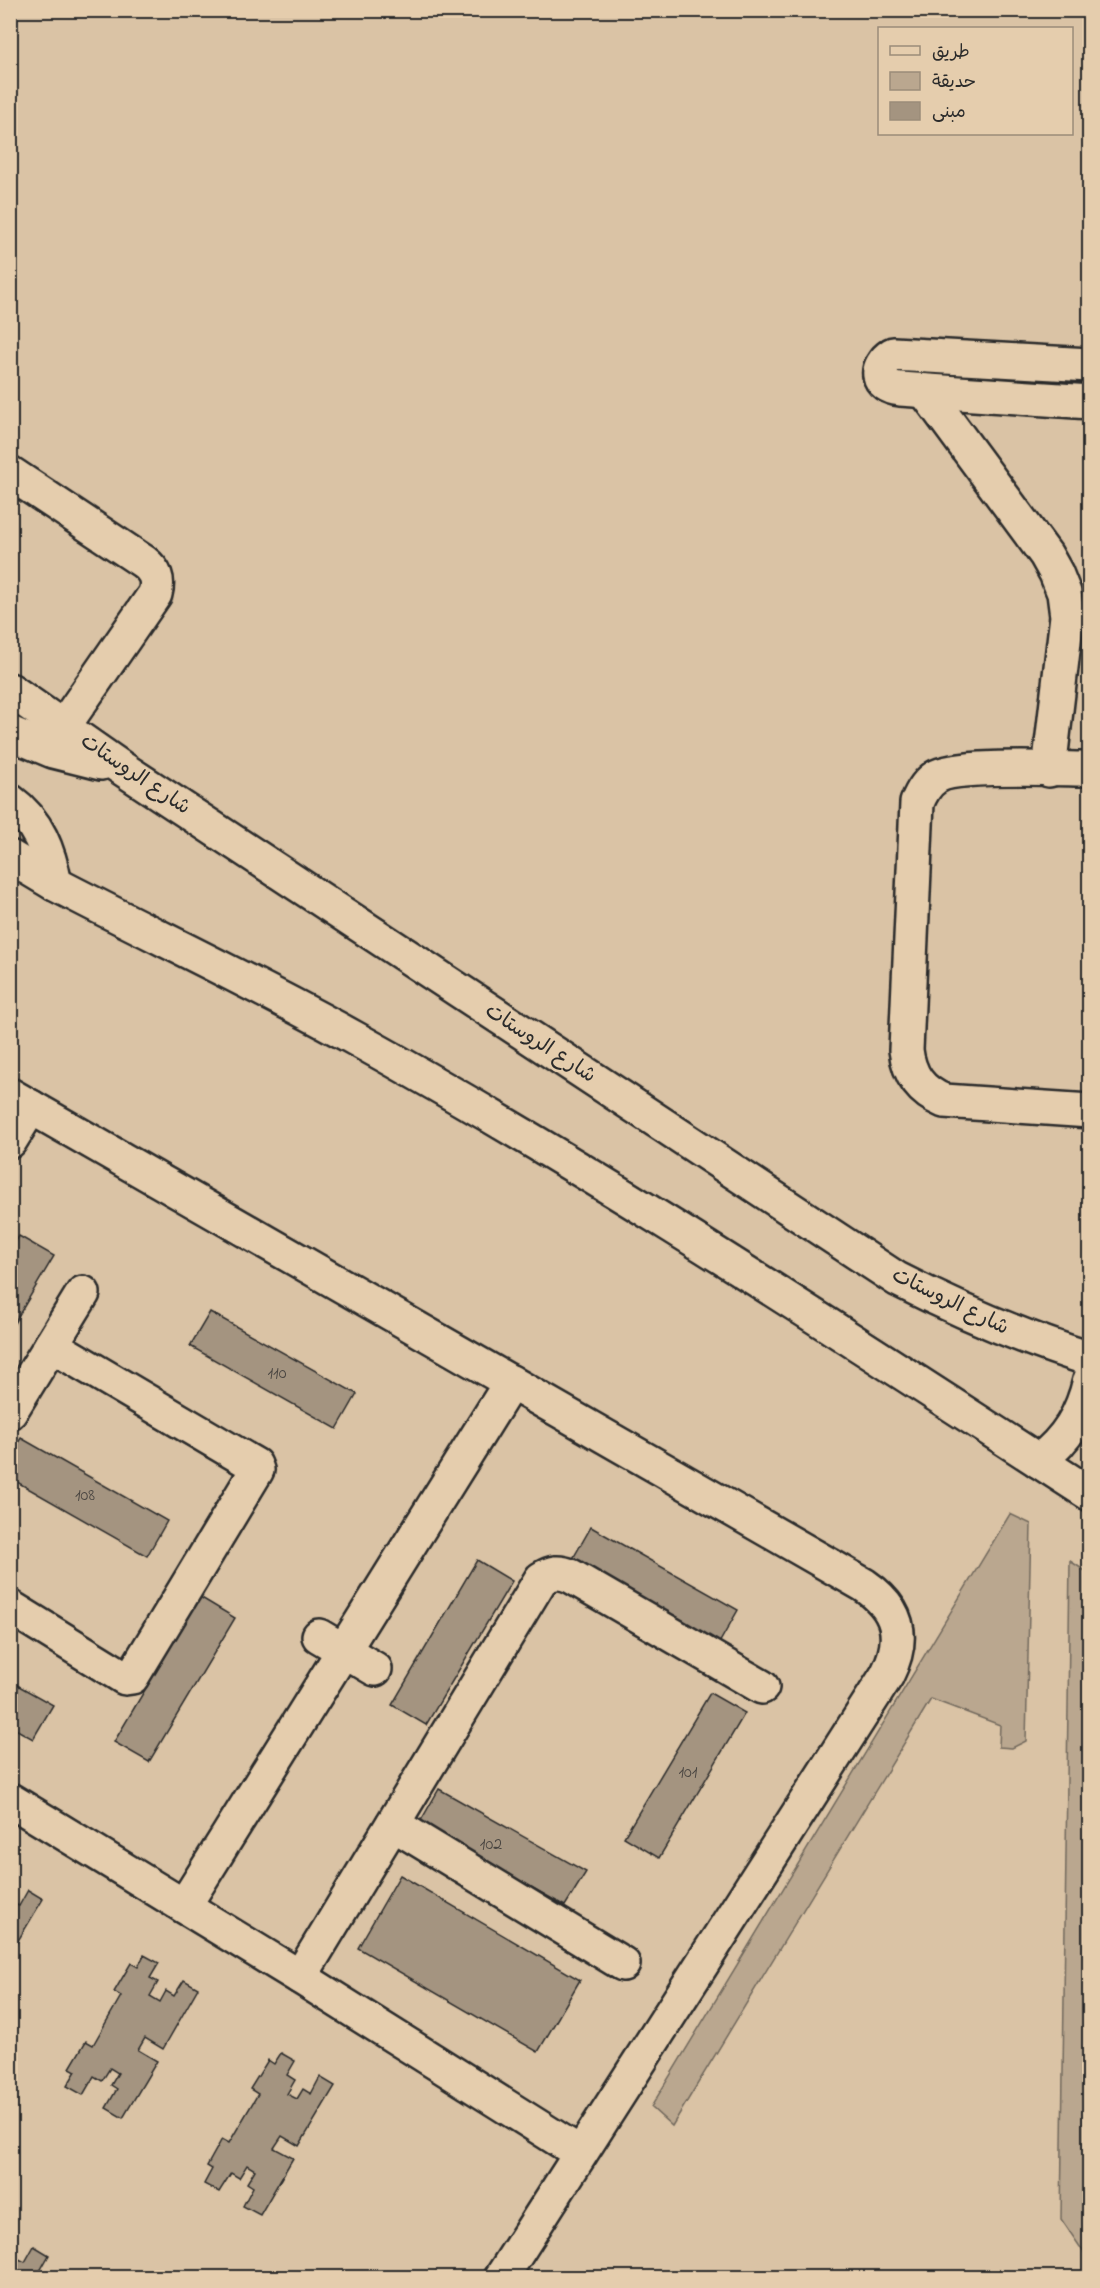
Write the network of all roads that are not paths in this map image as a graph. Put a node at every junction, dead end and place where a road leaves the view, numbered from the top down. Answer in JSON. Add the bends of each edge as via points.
{"nodes":[{"id":1,"x":1089,"y":365,"type":"edge"},
{"id":2,"x":925,"y":391,"type":"junction"},
{"id":3,"x":1089,"y":402,"type":"edge"},
{"id":4,"x":10,"y":473,"type":"edge"},
{"id":5,"x":10,"y":690,"type":"edge"},
{"id":6,"x":63,"y":727,"type":"junction"},
{"id":7,"x":10,"y":733,"type":"edge"},
{"id":8,"x":120,"y":767,"type":"junction"},
{"id":9,"x":1089,"y":769,"type":"edge"},
{"id":10,"x":1049,"y":770,"type":"junction"},
{"id":11,"x":10,"y":801,"type":"edge"},
{"id":12,"x":10,"y":857,"type":"edge"},
{"id":13,"x":55,"y":884,"type":"junction"},
{"id":14,"x":21,"y":1101,"type":"edge"},
{"id":15,"x":1089,"y":1111,"type":"edge"},
{"id":16,"x":10,"y":1141,"type":"edge"},
{"id":17,"x":83,"y":1293,"type":"dead end"},
{"id":18,"x":51,"y":1345,"type":"junction"},
{"id":19,"x":1089,"y":1359,"type":"edge"},
{"id":20,"x":1089,"y":1380,"type":"edge"},
{"id":21,"x":511,"y":1382,"type":"junction"},
{"id":22,"x":10,"y":1412,"type":"edge"},
{"id":23,"x":1039,"y":1461,"type":"junction"},
{"id":24,"x":1089,"y":1494,"type":"edge"},
{"id":25,"x":10,"y":1607,"type":"edge"},
{"id":26,"x":332,"y":1644,"type":"junction"},
{"id":27,"x":375,"y":1669,"type":"dead end"},
{"id":28,"x":762,"y":1687,"type":"dead end"},
{"id":29,"x":10,"y":1800,"type":"edge"},
{"id":30,"x":393,"y":1824,"type":"junction"},
{"id":31,"x":184,"y":1906,"type":"junction"},
{"id":32,"x":623,"y":1964,"type":"dead end"},
{"id":33,"x":300,"y":1977,"type":"junction"},
{"id":34,"x":580,"y":2153,"type":"junction"},
{"id":35,"x":501,"y":2277,"type":"edge"}],
"edges":[{"from":1,"to":2,"type":"street","via":[[893,354],[884,360],[879,370],[881,380],[889,388]]},
{"from":2,"to":3,"type":"street"},
{"from":2,"to":10,"type":"street","via":[[1046,555],[1064,593],[1066,639]]},
{"from":4,"to":6,"type":"street","via":[[144,562],[157,578],[155,594]]},
{"from":5,"to":6,"type":"street","name":"شارع الروستات"},
{"from":6,"to":8,"type":"street","name":"شارع الروستات"},
{"from":7,"to":8,"type":"street","via":[[53,751]]},
{"from":8,"to":19,"type":"street","name":"شارع الروستات","via":[[897,1279],[986,1322]]},
{"from":9,"to":10,"type":"street"},
{"from":10,"to":15,"type":"street","via":[[947,772],[936,776],[921,793],[917,803],[906,1050],[915,1080],[944,1101]]},
{"from":11,"to":13,"type":"street","via":[[31,821],[43,840]]},
{"from":12,"to":13,"type":"street"},
{"from":13,"to":23,"type":"street","via":[[354,1038],[561,1158]]},
{"from":14,"to":16,"type":"street"},
{"from":14,"to":21,"type":"street"},
{"from":17,"to":18,"type":"street"},
{"from":18,"to":22,"type":"street"},
{"from":18,"to":25,"type":"street","via":[[255,1465],[257,1470],[132,1677],[125,1678]]},
{"from":20,"to":23,"type":"street","via":[[1078,1417],[1068,1434]]},
{"from":21,"to":26,"type":"street"},
{"from":21,"to":34,"type":"street","via":[[864,1585],[881,1597],[893,1615],[898,1635],[896,1656],[886,1675]]},
{"from":23,"to":24,"type":"street"},
{"from":26,"to":27,"type":"street"},
{"from":26,"to":31,"type":"street"},
{"from":28,"to":30,"type":"street","via":[[571,1576],[550,1573],[541,1579]]},
{"from":29,"to":31,"type":"street"},
{"from":30,"to":32,"type":"street"},
{"from":30,"to":33,"type":"street"},
{"from":31,"to":33,"type":"street"},
{"from":33,"to":34,"type":"street"},
{"from":34,"to":35,"type":"street"}]}
